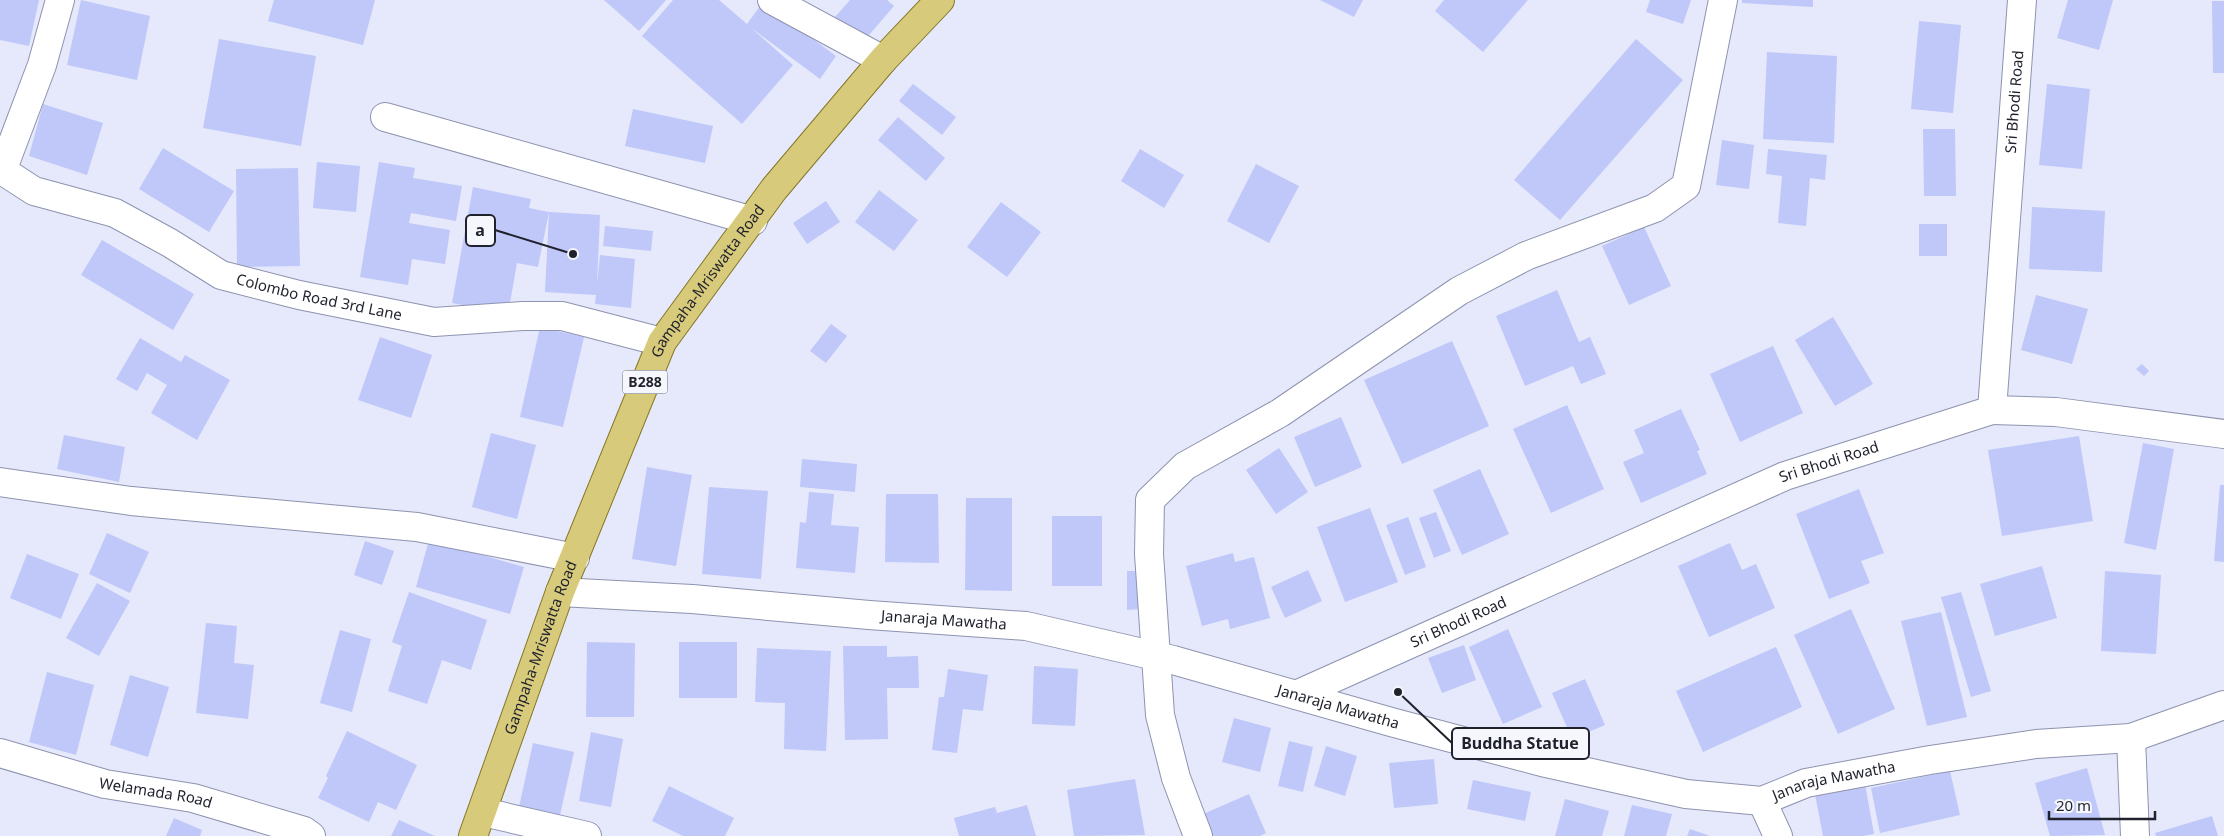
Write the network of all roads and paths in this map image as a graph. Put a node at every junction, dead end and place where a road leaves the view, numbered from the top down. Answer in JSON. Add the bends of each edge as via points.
{"nodes":[{"id":1,"x":60,"y":0,"type":"edge"},
{"id":2,"x":772,"y":0,"type":"edge"},
{"id":3,"x":940,"y":0,"type":"edge"},
{"id":4,"x":1723,"y":0,"type":"edge"},
{"id":5,"x":2022,"y":0,"type":"edge"},
{"id":6,"x":883,"y":60,"type":"junction"},
{"id":7,"x":386,"y":117,"type":"dead end"},
{"id":8,"x":1,"y":170,"type":"edge"},
{"id":9,"x":753,"y":221,"type":"junction"},
{"id":10,"x":662,"y":342,"type":"junction"},
{"id":11,"x":1992,"y":410,"type":"junction"},
{"id":12,"x":2224,"y":434,"type":"edge"},
{"id":13,"x":0,"y":482,"type":"edge"},
{"id":14,"x":575,"y":558,"type":"junction"},
{"id":15,"x":560,"y":592,"type":"junction"},
{"id":16,"x":1157,"y":656,"type":"junction"},
{"id":17,"x":1296,"y":695,"type":"junction"},
{"id":18,"x":2224,"y":705,"type":"edge"},
{"id":19,"x":2131,"y":738,"type":"junction"},
{"id":20,"x":0,"y":753,"type":"edge"},
{"id":21,"x":1762,"y":801,"type":"junction"},
{"id":22,"x":478,"y":824,"type":"edge"},
{"id":23,"x":311,"y":836,"type":"edge"},
{"id":24,"x":587,"y":836,"type":"edge"},
{"id":25,"x":1198,"y":836,"type":"edge"},
{"id":26,"x":1778,"y":836,"type":"edge"},
{"id":27,"x":2135,"y":836,"type":"edge"}],
"edges":[{"from":1,"to":8,"type":"street","via":[[42,65]]},
{"from":2,"to":6,"type":"street"},
{"from":3,"to":6,"type":"main road","name":"Gampaha-Mriswatta Road","number":"B288"},
{"from":4,"to":16,"type":"street","via":[[1686,186],[1655,208],[1526,256],[1459,291],[1280,413],[1185,466],[1150,500],[1149,564]]},
{"from":5,"to":11,"type":"street","name":"Sri Bhodi Road"},
{"from":6,"to":9,"type":"main road","name":"Gampaha-Mriswatta Road","number":"B288","via":[[774,189]]},
{"from":7,"to":9,"type":"street"},
{"from":8,"to":10,"type":"street","name":"Colombo Road 3rd Lane","via":[[34,192],[115,213],[222,275],[299,295],[434,322],[562,316]]},
{"from":9,"to":10,"type":"main road","name":"Gampaha-Mriswatta Road","number":"B288"},
{"from":10,"to":14,"type":"main road","name":"Gampaha-Mriswatta Road","number":"B288"},
{"from":11,"to":12,"type":"street","via":[[2056,412]]},
{"from":11,"to":17,"type":"street","name":"Sri Bhodi Road","via":[[1785,476]]},
{"from":13,"to":14,"type":"street","via":[[131,501],[417,527]]},
{"from":14,"to":15,"type":"main road","name":"Gampaha-Mriswatta Road","number":"B288"},
{"from":15,"to":16,"type":"street","name":"Janaraja Mawatha","via":[[692,598],[1026,626]]},
{"from":15,"to":22,"type":"main road","name":"Gampaha-Mriswatta Road","number":"B288"},
{"from":16,"to":17,"type":"street","name":"Janaraja Mawatha"},
{"from":16,"to":25,"type":"street","via":[[1160,715],[1176,778]]},
{"from":17,"to":21,"type":"street","name":"Janaraja Mawatha","via":[[1542,762],[1686,794]]},
{"from":18,"to":19,"type":"street","name":"Janaraja Mawatha"},
{"from":19,"to":21,"type":"street","name":"Janaraja Mawatha","via":[[2036,744],[1930,760],[1806,783]]},
{"from":19,"to":27,"type":"street"},
{"from":20,"to":23,"type":"street","name":"Welamada Road","via":[[105,784],[211,803],[304,830]]},
{"from":21,"to":26,"type":"street"},
{"from":22,"to":24,"type":"street"}]}
